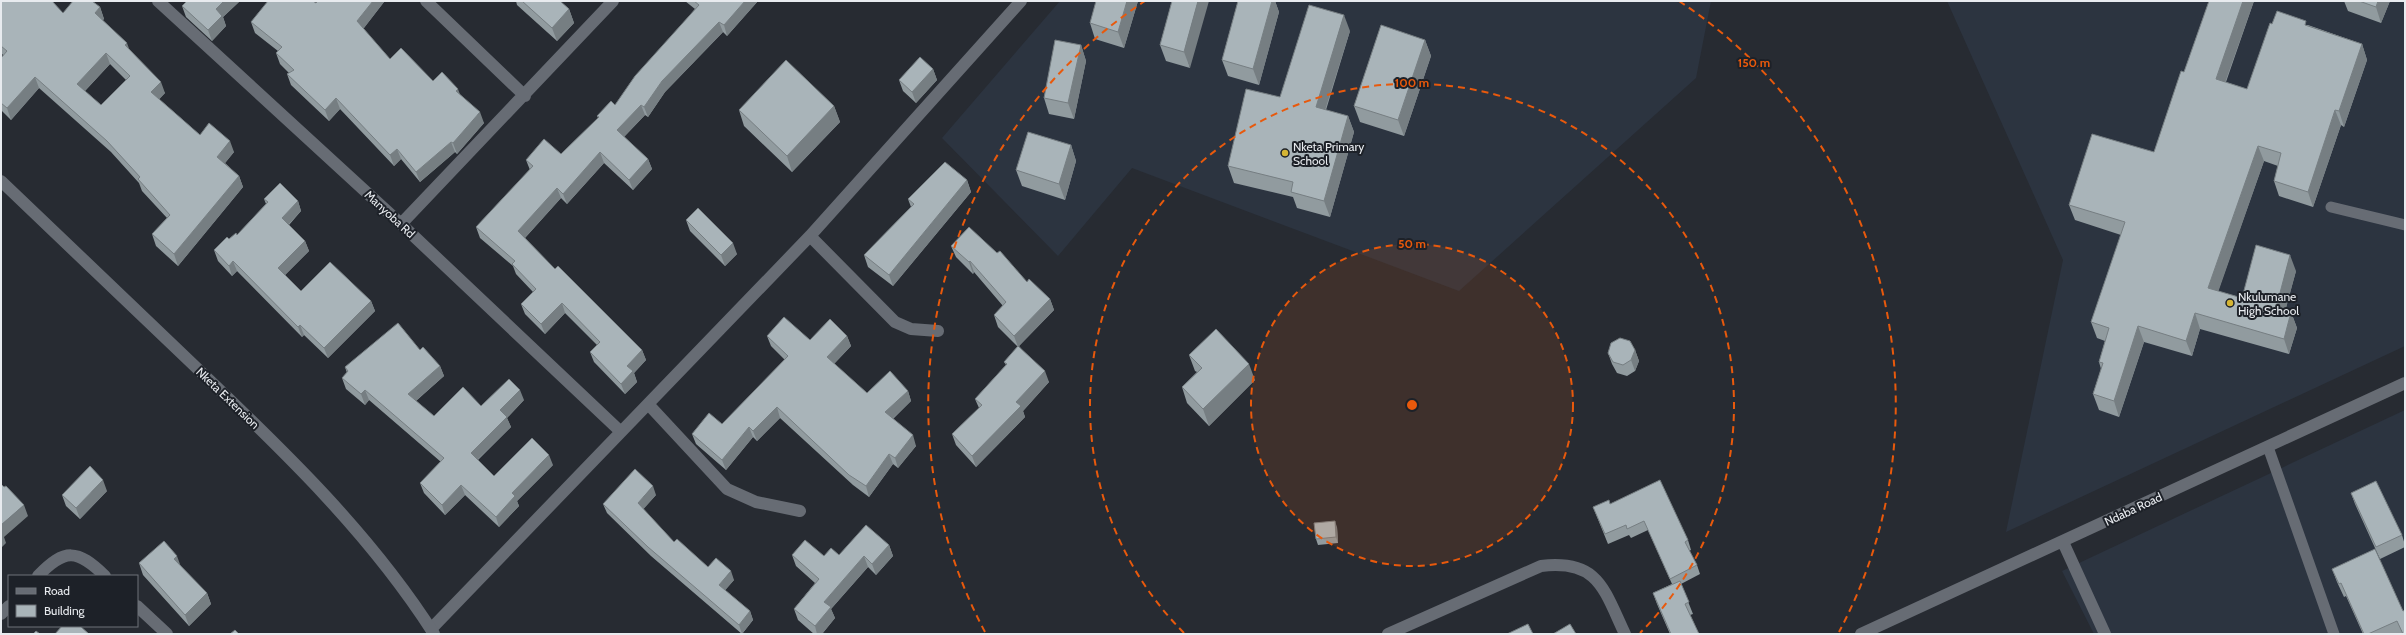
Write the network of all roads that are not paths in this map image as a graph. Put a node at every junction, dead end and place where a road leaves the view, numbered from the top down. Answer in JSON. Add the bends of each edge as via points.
{"nodes":[{"id":1,"x":158,"y":1,"type":"edge"},
{"id":2,"x":426,"y":1,"type":"edge"},
{"id":3,"x":613,"y":1,"type":"edge"},
{"id":4,"x":1021,"y":1,"type":"edge"},
{"id":5,"x":525,"y":96,"type":"junction"},
{"id":6,"x":1,"y":181,"type":"edge"},
{"id":7,"x":2330,"y":208,"type":"dead end"},
{"id":8,"x":401,"y":224,"type":"junction"},
{"id":9,"x":2405,"y":225,"type":"edge"},
{"id":10,"x":810,"y":236,"type":"junction"},
{"id":11,"x":938,"y":331,"type":"dead end"},
{"id":12,"x":2405,"y":383,"type":"edge"},
{"id":13,"x":648,"y":404,"type":"junction"},
{"id":14,"x":620,"y":431,"type":"junction"},
{"id":15,"x":2268,"y":447,"type":"junction"},
{"id":16,"x":800,"y":511,"type":"dead end"},
{"id":17,"x":2063,"y":542,"type":"junction"},
{"id":18,"x":39,"y":575,"type":"edge"},
{"id":19,"x":104,"y":575,"type":"edge"},
{"id":20,"x":138,"y":607,"type":"edge"},
{"id":21,"x":432,"y":631,"type":"edge"},
{"id":22,"x":166,"y":634,"type":"edge"},
{"id":23,"x":1388,"y":634,"type":"edge"},
{"id":24,"x":1625,"y":634,"type":"edge"},
{"id":25,"x":1861,"y":634,"type":"edge"},
{"id":26,"x":2105,"y":634,"type":"edge"},
{"id":27,"x":2334,"y":634,"type":"edge"}],
"edges":[{"from":1,"to":8,"type":"street","name":"Manyoba Rd"},
{"from":2,"to":5,"type":"street"},
{"from":3,"to":5,"type":"street"},
{"from":4,"to":10,"type":"street"},
{"from":5,"to":8,"type":"street"},
{"from":6,"to":21,"type":"street","name":"Nketa Extension","via":[[293,460],[377,557]]},
{"from":7,"to":9,"type":"lane"},
{"from":8,"to":14,"type":"street","name":"Manyoba Rd"},
{"from":10,"to":11,"type":"street","via":[[895,322],[911,329]]},
{"from":10,"to":13,"type":"street"},
{"from":12,"to":15,"type":"street","name":"Ndaba Road"},
{"from":13,"to":14,"type":"street"},
{"from":13,"to":16,"type":"street","via":[[727,489],[756,502]]},
{"from":14,"to":21,"type":"street"},
{"from":15,"to":17,"type":"street","name":"Ndaba Road"},
{"from":15,"to":27,"type":"lane"},
{"from":17,"to":25,"type":"street","name":"Ndaba Road"},
{"from":17,"to":26,"type":"street"},
{"from":18,"to":19,"type":"street","via":[[50,563],[64,555],[78,557],[95,566]]},
{"from":20,"to":22,"type":"street"},
{"from":23,"to":24,"type":"street","via":[[1541,566],[1554,565],[1574,568],[1596,578],[1604,587]]}]}
